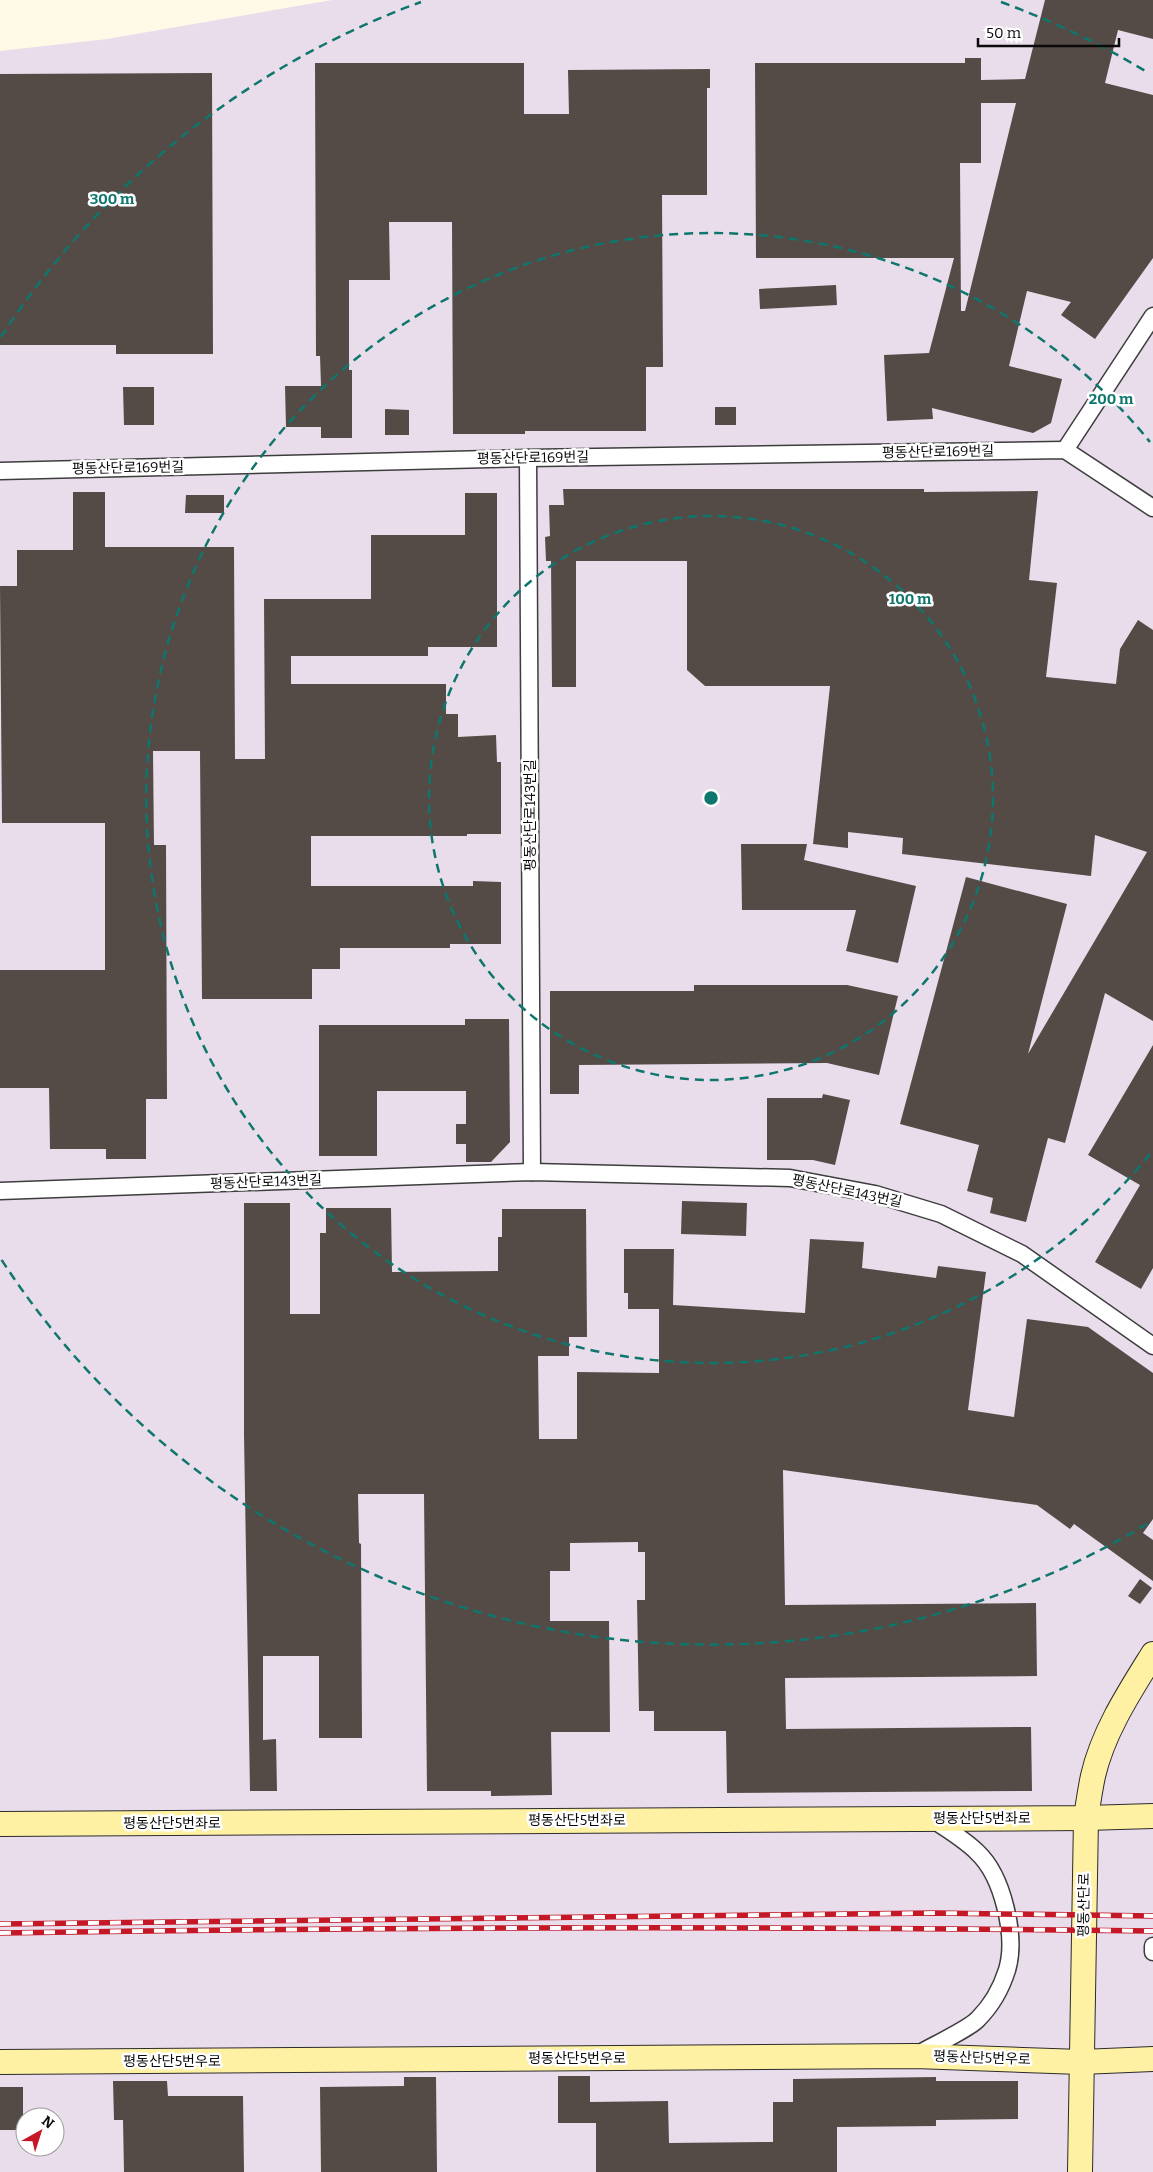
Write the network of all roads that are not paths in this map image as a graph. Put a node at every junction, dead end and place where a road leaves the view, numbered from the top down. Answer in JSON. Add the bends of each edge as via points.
{"nodes":[{"id":1,"x":1153,"y":316,"type":"edge"},
{"id":2,"x":1065,"y":450,"type":"junction"},
{"id":3,"x":528,"y":458,"type":"junction"},
{"id":4,"x":0,"y":471,"type":"edge"},
{"id":5,"x":1153,"y":508,"type":"edge"},
{"id":6,"x":532,"y":1172,"type":"junction"},
{"id":7,"x":0,"y":1191,"type":"edge"},
{"id":8,"x":1153,"y":1346,"type":"edge"},
{"id":9,"x":1153,"y":1654,"type":"edge"},
{"id":10,"x":1153,"y":1816,"type":"edge"},
{"id":11,"x":931,"y":1818,"type":"junction"},
{"id":12,"x":1086,"y":1818,"type":"junction"},
{"id":13,"x":0,"y":1824,"type":"edge"},
{"id":14,"x":1153,"y":1946,"type":"edge"},
{"id":15,"x":1153,"y":1952,"type":"edge"},
{"id":16,"x":915,"y":2056,"type":"junction"},
{"id":17,"x":1153,"y":2059,"type":"edge"},
{"id":18,"x":0,"y":2062,"type":"edge"},
{"id":19,"x":1081,"y":2062,"type":"junction"},
{"id":20,"x":1080,"y":2172,"type":"edge"}],
"edges":[{"from":1,"to":2,"type":"street"},
{"from":2,"to":3,"type":"street","name":"평동산단로169번길"},
{"from":2,"to":5,"type":"street"},
{"from":3,"to":4,"type":"street","name":"평동산단로169번길"},
{"from":3,"to":6,"type":"street","name":"평동산단로143번길"},
{"from":6,"to":7,"type":"street","name":"평동산단로143번길"},
{"from":6,"to":8,"type":"street","name":"평동산단로143번길","via":[[790,1178],[876,1194],[941,1214],[1022,1254]]},
{"from":9,"to":12,"type":"street","name":"평동산단로","via":[[1128,1694],[1107,1738],[1093,1775]]},
{"from":10,"to":12,"type":"street","name":"평동산단5번좌로"},
{"from":11,"to":12,"type":"street","name":"평동산단5번좌로"},
{"from":11,"to":13,"type":"street","name":"평동산단5번좌로"},
{"from":11,"to":16,"type":"street","via":[[978,1852],[994,1874],[1005,1902],[1009,1944],[1007,1968],[998,1994],[977,2021]]},
{"from":12,"to":19,"type":"street","name":"평동산단로"},
{"from":14,"to":15,"type":"street"},
{"from":16,"to":18,"type":"street","name":"평동산단5번우로"},
{"from":16,"to":19,"type":"street","name":"평동산단5번우로"},
{"from":17,"to":19,"type":"street","name":"평동산단5번우로"},
{"from":19,"to":20,"type":"street","name":"평동산단로"}]}
